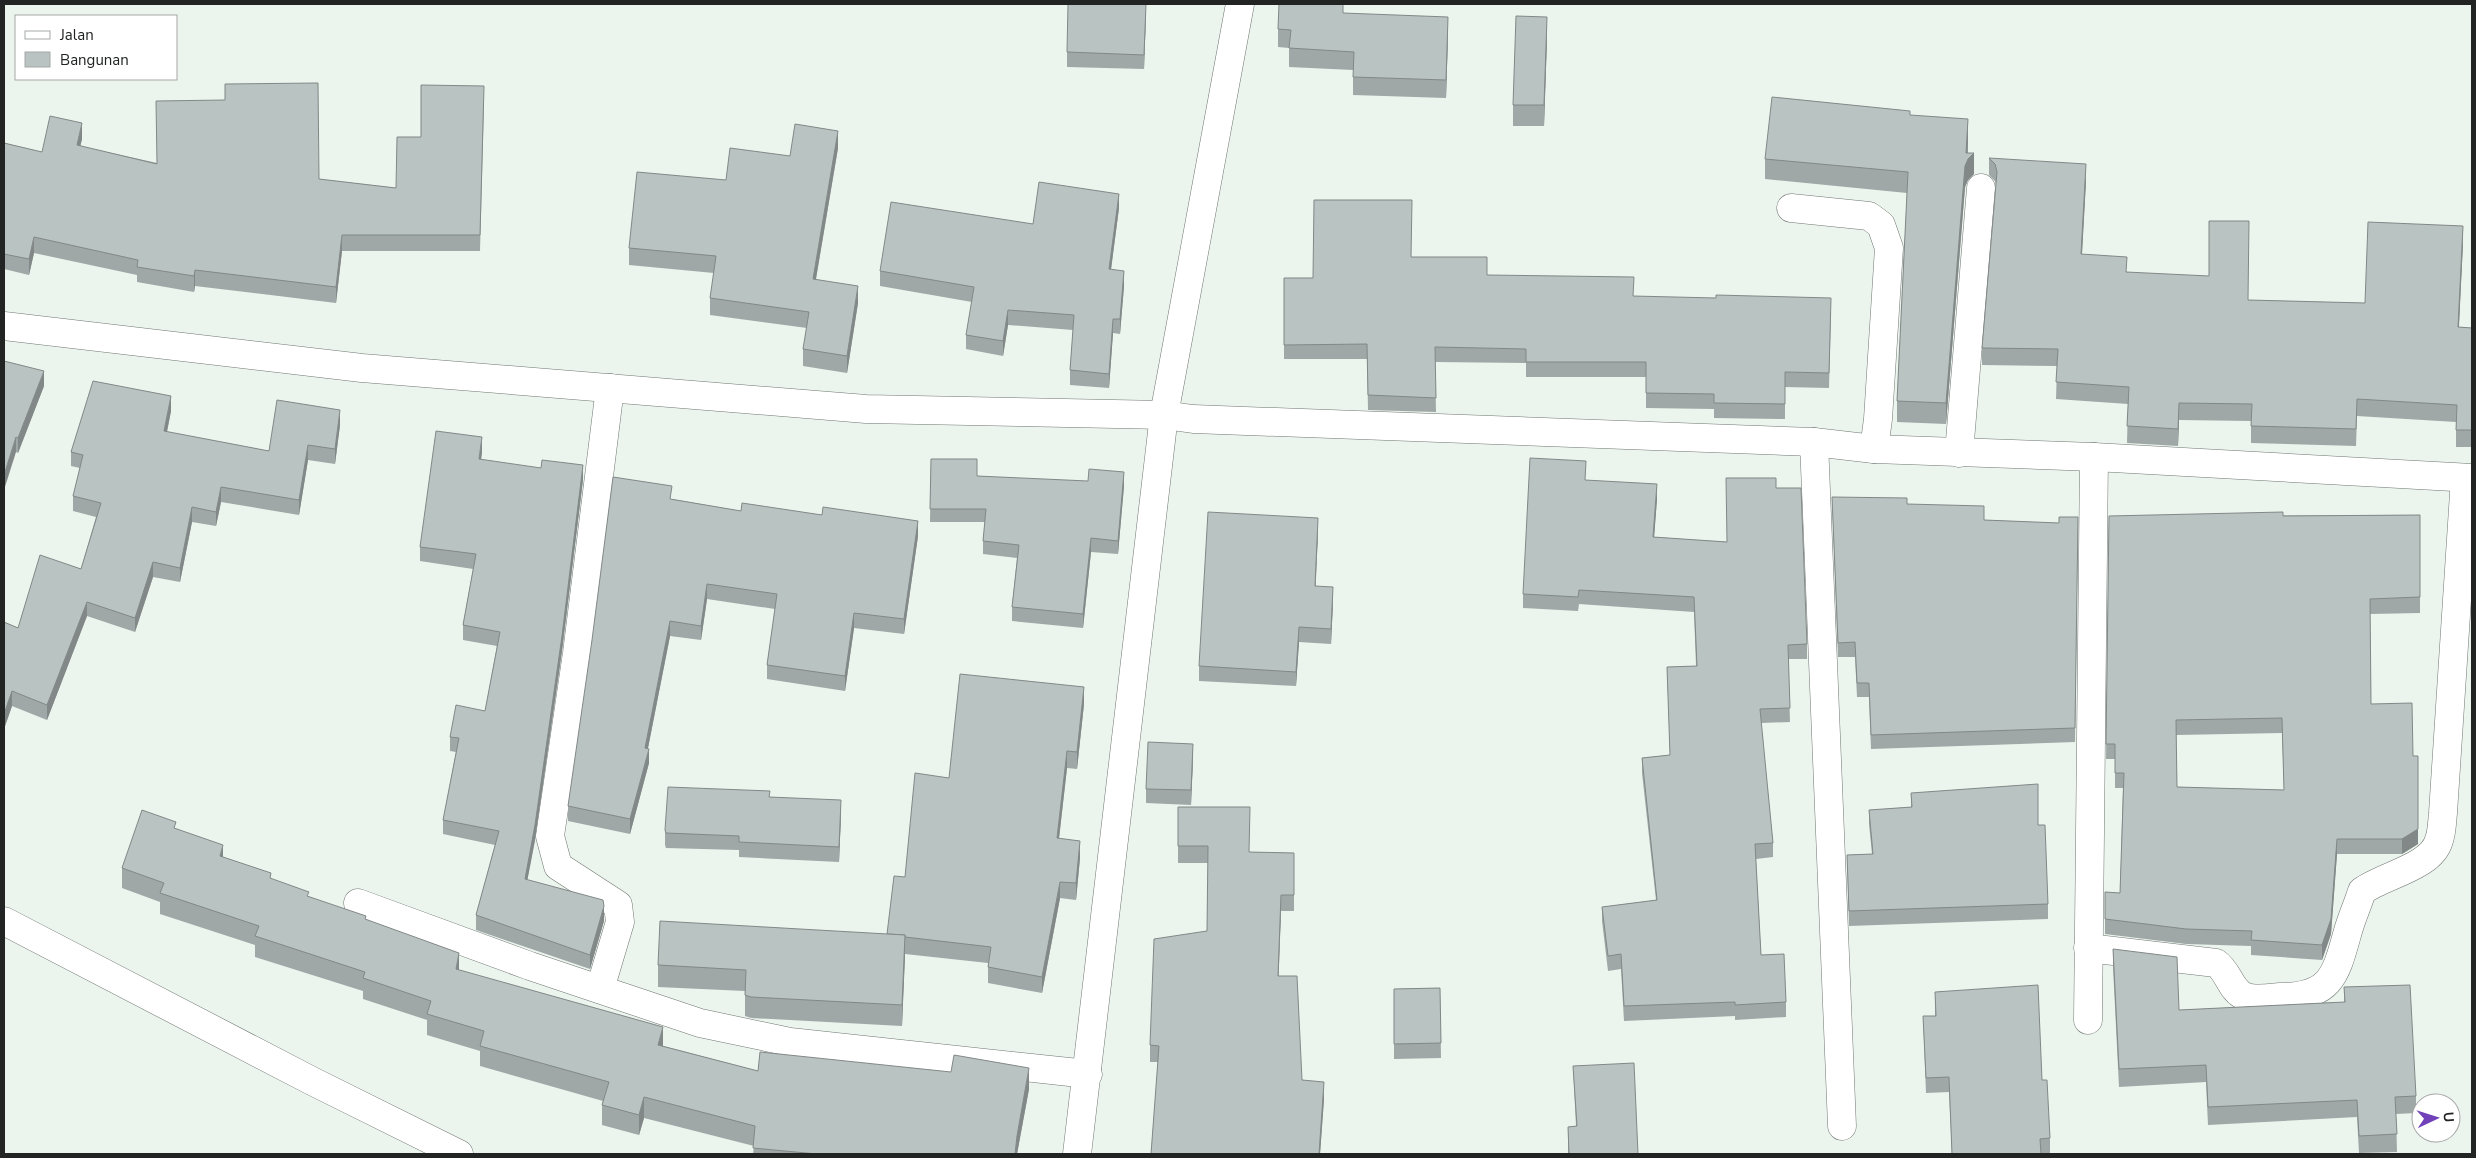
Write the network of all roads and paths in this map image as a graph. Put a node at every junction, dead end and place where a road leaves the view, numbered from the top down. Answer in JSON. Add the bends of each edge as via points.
{"nodes":[{"id":1,"x":1240,"y":4,"type":"edge"},
{"id":2,"x":1981,"y":188,"type":"dead end"},
{"id":3,"x":1791,"y":208,"type":"dead end"},
{"id":4,"x":4,"y":326,"type":"edge"},
{"id":5,"x":610,"y":388,"type":"junction"},
{"id":6,"x":1164,"y":415,"type":"junction"},
{"id":7,"x":1814,"y":442,"type":"junction"},
{"id":8,"x":1874,"y":449,"type":"junction"},
{"id":9,"x":1959,"y":453,"type":"junction"},
{"id":10,"x":2094,"y":457,"type":"junction"},
{"id":11,"x":2469,"y":478,"type":"edge"},
{"id":12,"x":358,"y":903,"type":"dead end"},
{"id":13,"x":4,"y":921,"type":"edge"},
{"id":14,"x":2088,"y":948,"type":"junction"},
{"id":15,"x":600,"y":990,"type":"junction"},
{"id":16,"x":2088,"y":1020,"type":"dead end"},
{"id":17,"x":1088,"y":1074,"type":"junction"},
{"id":18,"x":1842,"y":1126,"type":"dead end"},
{"id":19,"x":459,"y":1154,"type":"edge"},
{"id":20,"x":1077,"y":1154,"type":"edge"}],
"edges":[{"from":1,"to":6,"type":"street"},
{"from":2,"to":9,"type":"street"},
{"from":3,"to":8,"type":"street","via":[[1868,216],[1881,225],[1889,248]]},
{"from":4,"to":5,"type":"street","via":[[362,368]]},
{"from":5,"to":6,"type":"street","via":[[866,409]]},
{"from":5,"to":15,"type":"street","via":[[550,836],[558,866],[618,905],[620,922]]},
{"from":6,"to":7,"type":"street","via":[[1193,419]]},
{"from":6,"to":17,"type":"street"},
{"from":7,"to":8,"type":"street"},
{"from":7,"to":18,"type":"street"},
{"from":8,"to":9,"type":"street"},
{"from":9,"to":10,"type":"street"},
{"from":10,"to":11,"type":"street"},
{"from":10,"to":14,"type":"street"},
{"from":11,"to":14,"type":"street","via":[[2444,813],[2439,842],[2427,859],[2362,891],[2339,966],[2313,993],[2299,997],[2243,996],[2235,989],[2224,968],[2216,963]]},
{"from":12,"to":15,"type":"street"},
{"from":13,"to":19,"type":"street"},
{"from":14,"to":16,"type":"street"},
{"from":15,"to":17,"type":"street","via":[[700,1023],[790,1042]]},
{"from":17,"to":20,"type":"street"}]}
